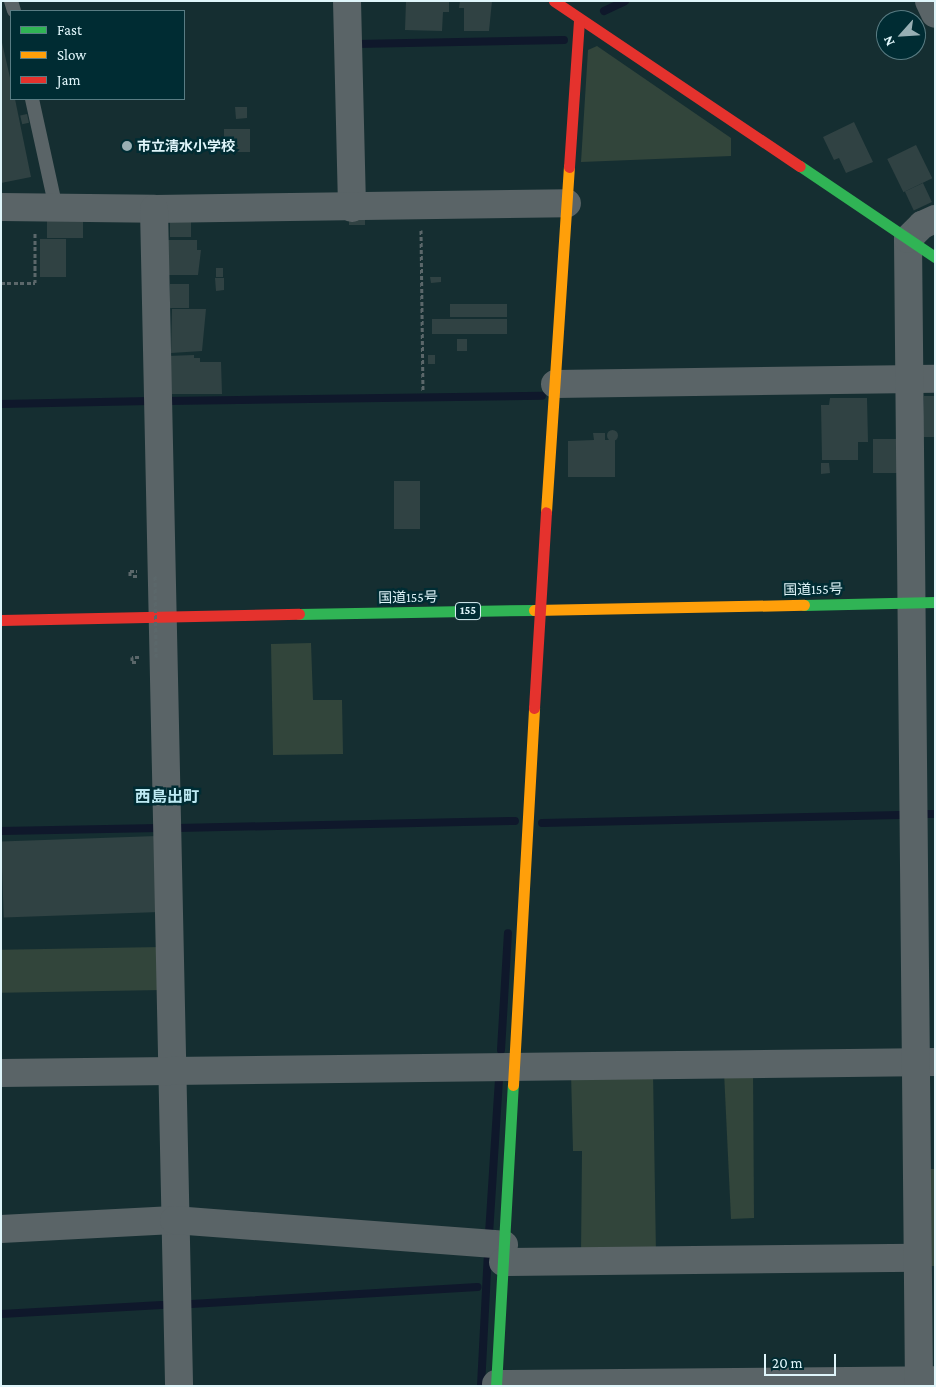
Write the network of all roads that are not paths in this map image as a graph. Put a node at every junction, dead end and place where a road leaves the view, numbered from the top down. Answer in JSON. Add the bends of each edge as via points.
{"nodes":[{"id":1,"x":346,"y":1,"type":"edge"},
{"id":2,"x":554,"y":1,"type":"edge"},
{"id":3,"x":929,"y":1,"type":"edge"},
{"id":4,"x":935,"y":14,"type":"edge"},
{"id":5,"x":579,"y":19,"type":"junction"},
{"id":6,"x":32,"y":100,"type":"edge"},
{"id":7,"x":567,"y":203,"type":"junction"},
{"id":8,"x":1,"y":207,"type":"edge"},
{"id":9,"x":45,"y":208,"type":"junction"},
{"id":10,"x":352,"y":208,"type":"junction"},
{"id":11,"x":154,"y":210,"type":"junction"},
{"id":12,"x":935,"y":219,"type":"edge"},
{"id":13,"x":908,"y":239,"type":"junction"},
{"id":14,"x":935,"y":257,"type":"edge"},
{"id":15,"x":935,"y":379,"type":"edge"},
{"id":16,"x":908,"y":380,"type":"junction"},
{"id":17,"x":555,"y":384,"type":"junction"},
{"id":18,"x":922,"y":602,"type":"edge"},
{"id":19,"x":540,"y":609,"type":"junction"},
{"id":20,"x":164,"y":616,"type":"junction"},
{"id":21,"x":1,"y":620,"type":"edge"},
{"id":22,"x":925,"y":1062,"type":"edge"},
{"id":23,"x":515,"y":1066,"type":"junction"},
{"id":24,"x":171,"y":1071,"type":"junction"},
{"id":25,"x":1,"y":1073,"type":"edge"},
{"id":26,"x":174,"y":1220,"type":"junction"},
{"id":27,"x":1,"y":1229,"type":"edge"},
{"id":28,"x":504,"y":1253,"type":"junction"},
{"id":29,"x":917,"y":1258,"type":"junction"},
{"id":30,"x":924,"y":1382,"type":"edge"},
{"id":31,"x":496,"y":1385,"type":"edge"},
{"id":32,"x":179,"y":1386,"type":"edge"}],
"edges":[{"from":1,"to":10,"type":"street"},
{"from":2,"to":5,"type":"main road"},
{"from":3,"to":4,"type":"street"},
{"from":5,"to":7,"type":"main road"},
{"from":5,"to":13,"type":"main road"},
{"from":6,"to":9,"type":"lane"},
{"from":7,"to":10,"type":"street"},
{"from":7,"to":17,"type":"main road"},
{"from":8,"to":9,"type":"street"},
{"from":9,"to":11,"type":"street"},
{"from":10,"to":11,"type":"street"},
{"from":11,"to":20,"type":"street"},
{"from":12,"to":13,"type":"street","via":[[922,225]]},
{"from":13,"to":14,"type":"main road"},
{"from":13,"to":16,"type":"street"},
{"from":15,"to":16,"type":"street"},
{"from":16,"to":17,"type":"street"},
{"from":16,"to":18,"type":"street"},
{"from":17,"to":19,"type":"main road"},
{"from":18,"to":19,"type":"main road","name":"国道155号","number":"155"},
{"from":18,"to":22,"type":"street"},
{"from":19,"to":20,"type":"main road","name":"国道155号","number":"155"},
{"from":19,"to":23,"type":"main road"},
{"from":20,"to":21,"type":"main road","name":"国道155号","number":"155"},
{"from":20,"to":24,"type":"street"},
{"from":22,"to":23,"type":"street"},
{"from":22,"to":29,"type":"street"},
{"from":23,"to":24,"type":"street"},
{"from":23,"to":28,"type":"main road"},
{"from":24,"to":25,"type":"street"},
{"from":24,"to":26,"type":"street"},
{"from":26,"to":27,"type":"street"},
{"from":26,"to":28,"type":"street"},
{"from":26,"to":32,"type":"street"},
{"from":28,"to":29,"type":"street"},
{"from":28,"to":31,"type":"main road"},
{"from":29,"to":30,"type":"street"},
{"from":30,"to":31,"type":"street"}]}
